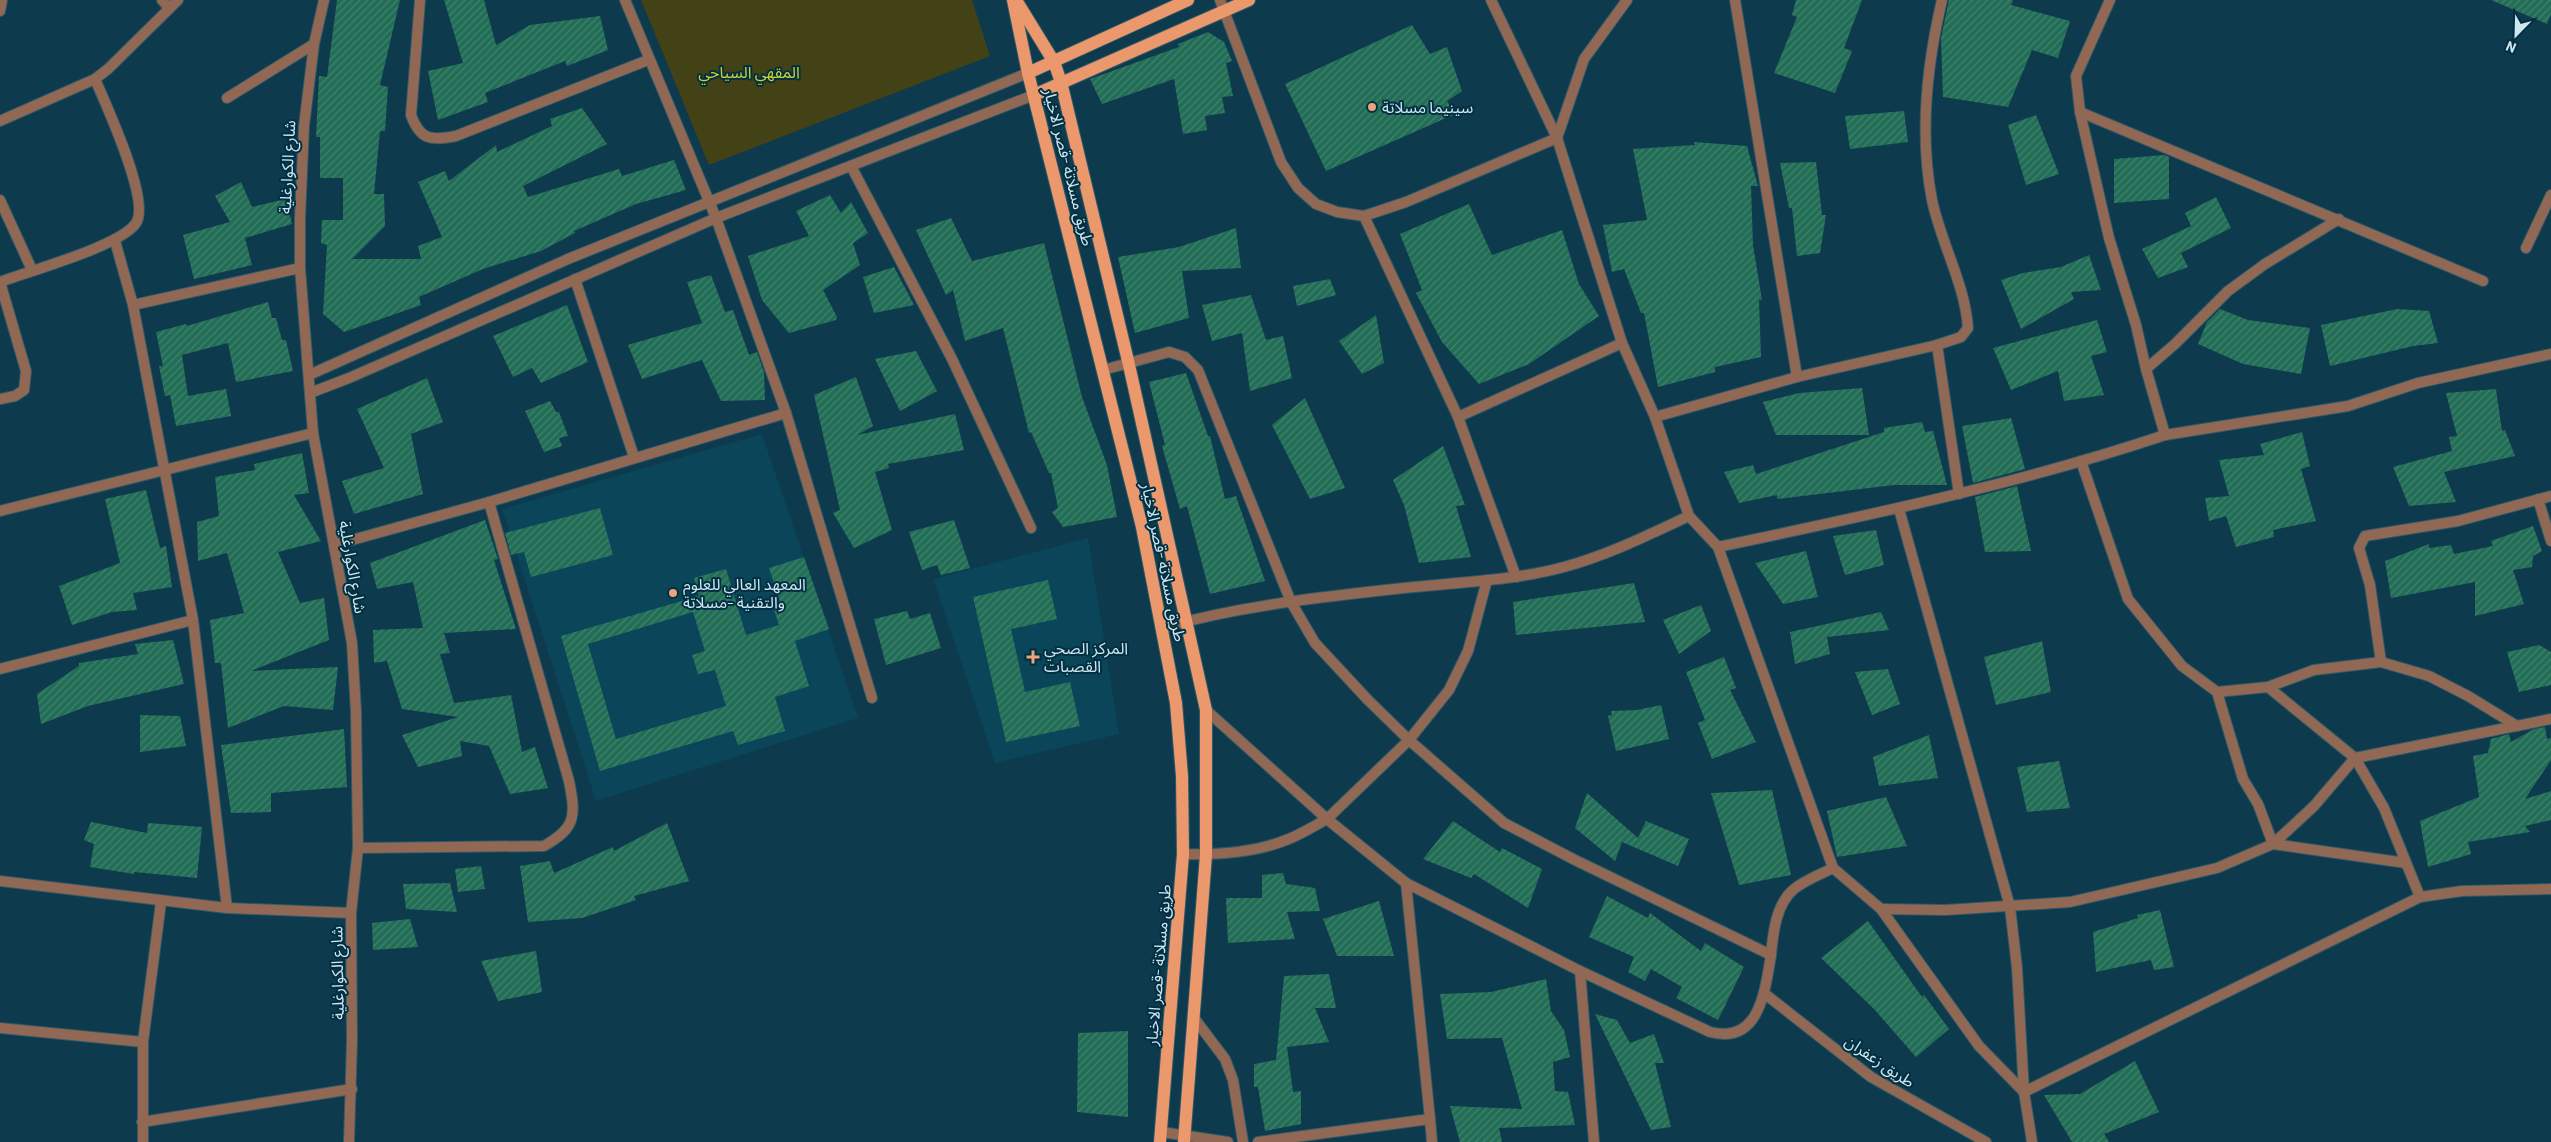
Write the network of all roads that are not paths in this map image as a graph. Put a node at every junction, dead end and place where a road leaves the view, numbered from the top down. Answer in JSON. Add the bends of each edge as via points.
{"nodes":[{"id":1,"x":2,"y":0,"type":"edge"},
{"id":2,"x":178,"y":0,"type":"edge"},
{"id":3,"x":324,"y":0,"type":"edge"},
{"id":4,"x":420,"y":0,"type":"edge"},
{"id":5,"x":625,"y":0,"type":"edge"},
{"id":6,"x":1015,"y":0,"type":"edge"},
{"id":7,"x":1188,"y":0,"type":"edge"},
{"id":8,"x":1249,"y":0,"type":"edge"},
{"id":9,"x":1491,"y":0,"type":"edge"},
{"id":10,"x":1627,"y":0,"type":"edge"},
{"id":11,"x":1735,"y":0,"type":"edge"},
{"id":12,"x":1941,"y":0,"type":"edge"},
{"id":13,"x":2110,"y":0,"type":"edge"},
{"id":14,"x":166,"y":4,"type":"edge"},
{"id":15,"x":1223,"y":6,"type":"edge"},
{"id":16,"x":0,"y":11,"type":"edge"},
{"id":17,"x":314,"y":44,"type":"junction"},
{"id":18,"x":648,"y":60,"type":"junction"},
{"id":19,"x":1054,"y":62,"type":"junction"},
{"id":20,"x":1028,"y":73,"type":"junction"},
{"id":21,"x":95,"y":79,"type":"junction"},
{"id":22,"x":1061,"y":82,"type":"junction"},
{"id":23,"x":1034,"y":95,"type":"junction"},
{"id":24,"x":226,"y":98,"type":"dead end"},
{"id":25,"x":2080,"y":112,"type":"junction"},
{"id":26,"x":0,"y":122,"type":"edge"},
{"id":27,"x":1557,"y":138,"type":"junction"},
{"id":28,"x":851,"y":166,"type":"junction"},
{"id":29,"x":2551,"y":195,"type":"edge"},
{"id":30,"x":0,"y":200,"type":"edge"},
{"id":31,"x":710,"y":203,"type":"junction"},
{"id":32,"x":1364,"y":216,"type":"junction"},
{"id":33,"x":716,"y":218,"type":"junction"},
{"id":34,"x":2339,"y":219,"type":"junction"},
{"id":35,"x":115,"y":241,"type":"junction"},
{"id":36,"x":2526,"y":248,"type":"dead end"},
{"id":37,"x":300,"y":268,"type":"junction"},
{"id":38,"x":32,"y":270,"type":"junction"},
{"id":39,"x":576,"y":279,"type":"junction"},
{"id":40,"x":2483,"y":281,"type":"dead end"},
{"id":41,"x":0,"y":282,"type":"edge"},
{"id":42,"x":133,"y":305,"type":"junction"},
{"id":43,"x":1622,"y":343,"type":"junction"},
{"id":44,"x":1937,"y":345,"type":"junction"},
{"id":45,"x":2551,"y":354,"type":"edge"},
{"id":46,"x":1129,"y":365,"type":"junction"},
{"id":47,"x":2146,"y":369,"type":"junction"},
{"id":48,"x":1103,"y":370,"type":"junction"},
{"id":49,"x":309,"y":375,"type":"junction"},
{"id":50,"x":1797,"y":376,"type":"junction"},
{"id":51,"x":310,"y":393,"type":"junction"},
{"id":52,"x":0,"y":399,"type":"edge"},
{"id":53,"x":786,"y":413,"type":"junction"},
{"id":54,"x":1458,"y":416,"type":"junction"},
{"id":55,"x":1655,"y":417,"type":"junction"},
{"id":56,"x":313,"y":433,"type":"junction"},
{"id":57,"x":2165,"y":435,"type":"junction"},
{"id":58,"x":634,"y":457,"type":"junction"},
{"id":59,"x":2081,"y":461,"type":"junction"},
{"id":60,"x":166,"y":468,"type":"junction"},
{"id":61,"x":1959,"y":494,"type":"junction"},
{"id":62,"x":2551,"y":496,"type":"edge"},
{"id":63,"x":2538,"y":499,"type":"junction"},
{"id":64,"x":490,"y":502,"type":"junction"},
{"id":65,"x":1899,"y":508,"type":"junction"},
{"id":66,"x":0,"y":511,"type":"edge"},
{"id":67,"x":1689,"y":516,"type":"junction"},
{"id":68,"x":1031,"y":528,"type":"dead end"},
{"id":69,"x":2551,"y":542,"type":"edge"},
{"id":70,"x":334,"y":545,"type":"junction"},
{"id":71,"x":1718,"y":547,"type":"junction"},
{"id":72,"x":1516,"y":577,"type":"junction"},
{"id":73,"x":1487,"y":580,"type":"junction"},
{"id":74,"x":1291,"y":602,"type":"junction"},
{"id":75,"x":193,"y":620,"type":"junction"},
{"id":76,"x":1187,"y":621,"type":"junction"},
{"id":77,"x":1161,"y":628,"type":"junction"},
{"id":78,"x":2381,"y":662,"type":"junction"},
{"id":79,"x":0,"y":669,"type":"edge"},
{"id":80,"x":2268,"y":687,"type":"junction"},
{"id":81,"x":2217,"y":692,"type":"junction"},
{"id":82,"x":872,"y":698,"type":"dead end"},
{"id":83,"x":1206,"y":710,"type":"junction"},
{"id":84,"x":2551,"y":719,"type":"edge"},
{"id":85,"x":2517,"y":726,"type":"junction"},
{"id":86,"x":1408,"y":740,"type":"junction"},
{"id":87,"x":2355,"y":758,"type":"junction"},
{"id":88,"x":1327,"y":819,"type":"junction"},
{"id":89,"x":2273,"y":844,"type":"junction"},
{"id":90,"x":358,"y":848,"type":"junction"},
{"id":91,"x":1183,"y":854,"type":"junction"},
{"id":92,"x":1206,"y":855,"type":"junction"},
{"id":93,"x":2406,"y":862,"type":"junction"},
{"id":94,"x":1832,"y":868,"type":"junction"},
{"id":95,"x":0,"y":880,"type":"edge"},
{"id":96,"x":1406,"y":883,"type":"junction"},
{"id":97,"x":2551,"y":889,"type":"edge"},
{"id":98,"x":2420,"y":897,"type":"junction"},
{"id":99,"x":161,"y":902,"type":"junction"},
{"id":100,"x":2010,"y":907,"type":"junction"},
{"id":101,"x":227,"y":908,"type":"junction"},
{"id":102,"x":1881,"y":909,"type":"junction"},
{"id":103,"x":351,"y":913,"type":"junction"},
{"id":104,"x":1772,"y":954,"type":"junction"},
{"id":105,"x":1580,"y":971,"type":"junction"},
{"id":106,"x":1765,"y":994,"type":"junction"},
{"id":107,"x":1194,"y":1018,"type":"junction"},
{"id":108,"x":0,"y":1028,"type":"edge"},
{"id":109,"x":143,"y":1042,"type":"junction"},
{"id":110,"x":352,"y":1088,"type":"junction"},
{"id":111,"x":2024,"y":1092,"type":"junction"},
{"id":112,"x":1430,"y":1119,"type":"junction"},
{"id":113,"x":142,"y":1122,"type":"junction"},
{"id":114,"x":1160,"y":1137,"type":"edge"},
{"id":115,"x":1184,"y":1139,"type":"edge"},
{"id":116,"x":143,"y":1142,"type":"edge"},
{"id":117,"x":349,"y":1142,"type":"edge"},
{"id":118,"x":1228,"y":1142,"type":"edge"},
{"id":119,"x":1243,"y":1142,"type":"edge"},
{"id":120,"x":1258,"y":1142,"type":"edge"},
{"id":121,"x":1432,"y":1142,"type":"edge"},
{"id":122,"x":1594,"y":1142,"type":"edge"},
{"id":123,"x":1986,"y":1142,"type":"edge"},
{"id":124,"x":2032,"y":1142,"type":"edge"}],
"edges":[{"from":1,"to":16,"type":"street"},
{"from":2,"to":14,"type":"street"},
{"from":3,"to":17,"type":"street","name":"شارع الكوارغلية"},
{"from":4,"to":18,"type":"street","via":[[410,115],[416,129],[437,140],[456,136]]},
{"from":5,"to":18,"type":"street"},
{"from":6,"to":19,"type":"main road"},
{"from":6,"to":20,"type":"main road","name":"طريق مسلاتة -قصر الاخيار"},
{"from":7,"to":19,"type":"main road"},
{"from":8,"to":15,"type":"main road"},
{"from":9,"to":27,"type":"street"},
{"from":10,"to":27,"type":"street","via":[[1584,59]]},
{"from":11,"to":50,"type":"street"},
{"from":12,"to":44,"type":"street","via":[[1932,44],[1925,125],[1932,200],[1968,328],[1961,337]]},
{"from":13,"to":25,"type":"street","via":[[2076,76]]},
{"from":14,"to":21,"type":"street"},
{"from":15,"to":22,"type":"main road"},
{"from":15,"to":32,"type":"street","via":[[1281,162],[1298,188],[1316,204],[1337,212]]},
{"from":17,"to":24,"type":"street"},
{"from":17,"to":37,"type":"street","name":"شارع الكوارغلية","via":[[304,126]]},
{"from":18,"to":31,"type":"street"},
{"from":19,"to":20,"type":"main road"},
{"from":19,"to":22,"type":"main road"},
{"from":20,"to":23,"type":"main road","name":"طريق مسلاتة -قصر الاخيار"},
{"from":20,"to":31,"type":"street"},
{"from":21,"to":26,"type":"street"},
{"from":21,"to":35,"type":"street","via":[[138,188],[140,201],[136,223]]},
{"from":22,"to":23,"type":"main road"},
{"from":22,"to":46,"type":"main road"},
{"from":23,"to":28,"type":"street"},
{"from":23,"to":48,"type":"main road","name":"طريق مسلاتة -قصر الاخيار"},
{"from":25,"to":34,"type":"street"},
{"from":25,"to":47,"type":"street","via":[[2109,238]]},
{"from":27,"to":32,"type":"street","via":[[1406,202]]},
{"from":27,"to":43,"type":"street"},
{"from":28,"to":33,"type":"street"},
{"from":28,"to":68,"type":"street","via":[[952,360]]},
{"from":29,"to":36,"type":"street"},
{"from":30,"to":38,"type":"street"},
{"from":31,"to":33,"type":"street"},
{"from":31,"to":49,"type":"street","via":[[568,259]]},
{"from":32,"to":54,"type":"street"},
{"from":33,"to":39,"type":"street"},
{"from":33,"to":53,"type":"street"},
{"from":34,"to":40,"type":"street"},
{"from":34,"to":47,"type":"street","via":[[2265,264],[2228,291]]},
{"from":35,"to":38,"type":"street"},
{"from":35,"to":42,"type":"street"},
{"from":37,"to":42,"type":"street"},
{"from":37,"to":49,"type":"street","name":"شارع الكوارغلية"},
{"from":38,"to":41,"type":"street"},
{"from":39,"to":51,"type":"street"},
{"from":39,"to":58,"type":"street"},
{"from":41,"to":52,"type":"street","via":[[26,371],[24,390]]},
{"from":42,"to":60,"type":"street"},
{"from":43,"to":54,"type":"street"},
{"from":43,"to":55,"type":"street"},
{"from":44,"to":50,"type":"street"},
{"from":44,"to":61,"type":"street"},
{"from":45,"to":57,"type":"street","via":[[2418,383],[2348,406]]},
{"from":46,"to":48,"type":"street"},
{"from":46,"to":74,"type":"street","via":[[1169,352],[1185,357],[1198,370]]},
{"from":46,"to":76,"type":"main road"},
{"from":47,"to":57,"type":"street"},
{"from":48,"to":77,"type":"main road","name":"طريق مسلاتة -قصر الاخيار","via":[[1142,527]]},
{"from":49,"to":51,"type":"street","name":"شارع الكوارغلية"},
{"from":50,"to":55,"type":"street"},
{"from":51,"to":56,"type":"street","name":"شارع الكوارغلية"},
{"from":53,"to":58,"type":"street"},
{"from":53,"to":82,"type":"street"},
{"from":54,"to":72,"type":"street"},
{"from":55,"to":67,"type":"street"},
{"from":56,"to":60,"type":"street"},
{"from":56,"to":70,"type":"street","name":"شارع الكوارغلية"},
{"from":57,"to":59,"type":"street"},
{"from":58,"to":64,"type":"street"},
{"from":59,"to":61,"type":"street"},
{"from":59,"to":81,"type":"street","via":[[2128,600],[2182,666]]},
{"from":60,"to":66,"type":"street"},
{"from":60,"to":75,"type":"street"},
{"from":61,"to":65,"type":"street"},
{"from":62,"to":63,"type":"street"},
{"from":63,"to":69,"type":"street"},
{"from":63,"to":78,"type":"street","via":[[2458,522],[2365,536],[2359,548],[2370,585]]},
{"from":64,"to":70,"type":"street"},
{"from":64,"to":90,"type":"street","via":[[569,781],[574,806],[571,826],[544,846]]},
{"from":65,"to":71,"type":"street"},
{"from":65,"to":100,"type":"street"},
{"from":67,"to":71,"type":"street"},
{"from":67,"to":72,"type":"street","via":[[1616,551],[1564,568]]},
{"from":70,"to":90,"type":"street","name":"شارع الكوارغلية","via":[[352,643]]},
{"from":71,"to":94,"type":"street"},
{"from":72,"to":73,"type":"street"},
{"from":73,"to":74,"type":"street"},
{"from":73,"to":86,"type":"street","via":[[1468,651],[1450,690]]},
{"from":74,"to":76,"type":"street"},
{"from":74,"to":86,"type":"street","via":[[1315,643]]},
{"from":75,"to":79,"type":"street"},
{"from":75,"to":101,"type":"street"},
{"from":76,"to":77,"type":"street"},
{"from":76,"to":83,"type":"main road"},
{"from":77,"to":91,"type":"main road","name":"طريق مسلاتة -قصر الاخيار","via":[[1176,703],[1182,776]]},
{"from":78,"to":80,"type":"street","via":[[2314,670]]},
{"from":78,"to":85,"type":"street","via":[[2429,676]]},
{"from":80,"to":81,"type":"street"},
{"from":80,"to":87,"type":"street"},
{"from":81,"to":89,"type":"street","via":[[2244,779],[2258,804]]},
{"from":83,"to":88,"type":"street"},
{"from":83,"to":92,"type":"main road"},
{"from":84,"to":85,"type":"street"},
{"from":85,"to":87,"type":"street"},
{"from":86,"to":88,"type":"street"},
{"from":86,"to":104,"type":"street","via":[[1504,823]]},
{"from":87,"to":89,"type":"street","via":[[2314,806]]},
{"from":87,"to":93,"type":"street","via":[[2384,808]]},
{"from":88,"to":92,"type":"street","via":[[1286,840],[1248,850]]},
{"from":88,"to":96,"type":"street"},
{"from":89,"to":93,"type":"street"},
{"from":89,"to":100,"type":"street","via":[[2218,868],[2187,876],[2070,902]]},
{"from":90,"to":103,"type":"street","name":"شارع الكوارغلية"},
{"from":91,"to":92,"type":"street"},
{"from":91,"to":114,"type":"main road","name":"طريق مسلاتة -قصر الاخيار"},
{"from":92,"to":107,"type":"main road"},
{"from":93,"to":98,"type":"street"},
{"from":94,"to":102,"type":"street"},
{"from":94,"to":104,"type":"street","via":[[1794,889],[1780,909]]},
{"from":95,"to":99,"type":"street"},
{"from":96,"to":105,"type":"street"},
{"from":96,"to":112,"type":"street"},
{"from":97,"to":98,"type":"street","via":[[2462,890]]},
{"from":98,"to":111,"type":"street"},
{"from":99,"to":101,"type":"street"},
{"from":99,"to":109,"type":"street"},
{"from":100,"to":102,"type":"street"},
{"from":100,"to":111,"type":"street"},
{"from":101,"to":103,"type":"street"},
{"from":102,"to":111,"type":"street","via":[[1979,1046]]},
{"from":103,"to":110,"type":"street","name":"شارع الكوارغلية"},
{"from":104,"to":106,"type":"street"},
{"from":105,"to":106,"type":"street","via":[[1710,1032],[1724,1035],[1737,1033],[1750,1024]]},
{"from":105,"to":122,"type":"street"},
{"from":106,"to":123,"type":"street","name":"طريق زعفران","via":[[1871,1077]]},
{"from":107,"to":115,"type":"main road"},
{"from":107,"to":119,"type":"street","via":[[1225,1059],[1233,1080]]},
{"from":108,"to":109,"type":"street"},
{"from":109,"to":113,"type":"street"},
{"from":110,"to":113,"type":"street"},
{"from":110,"to":117,"type":"street","name":"شارع الكوارغلية"},
{"from":111,"to":124,"type":"street"},
{"from":112,"to":120,"type":"street"},
{"from":112,"to":121,"type":"street"},
{"from":113,"to":116,"type":"street"},
{"from":114,"to":115,"type":"street"},
{"from":115,"to":118,"type":"street"}]}
